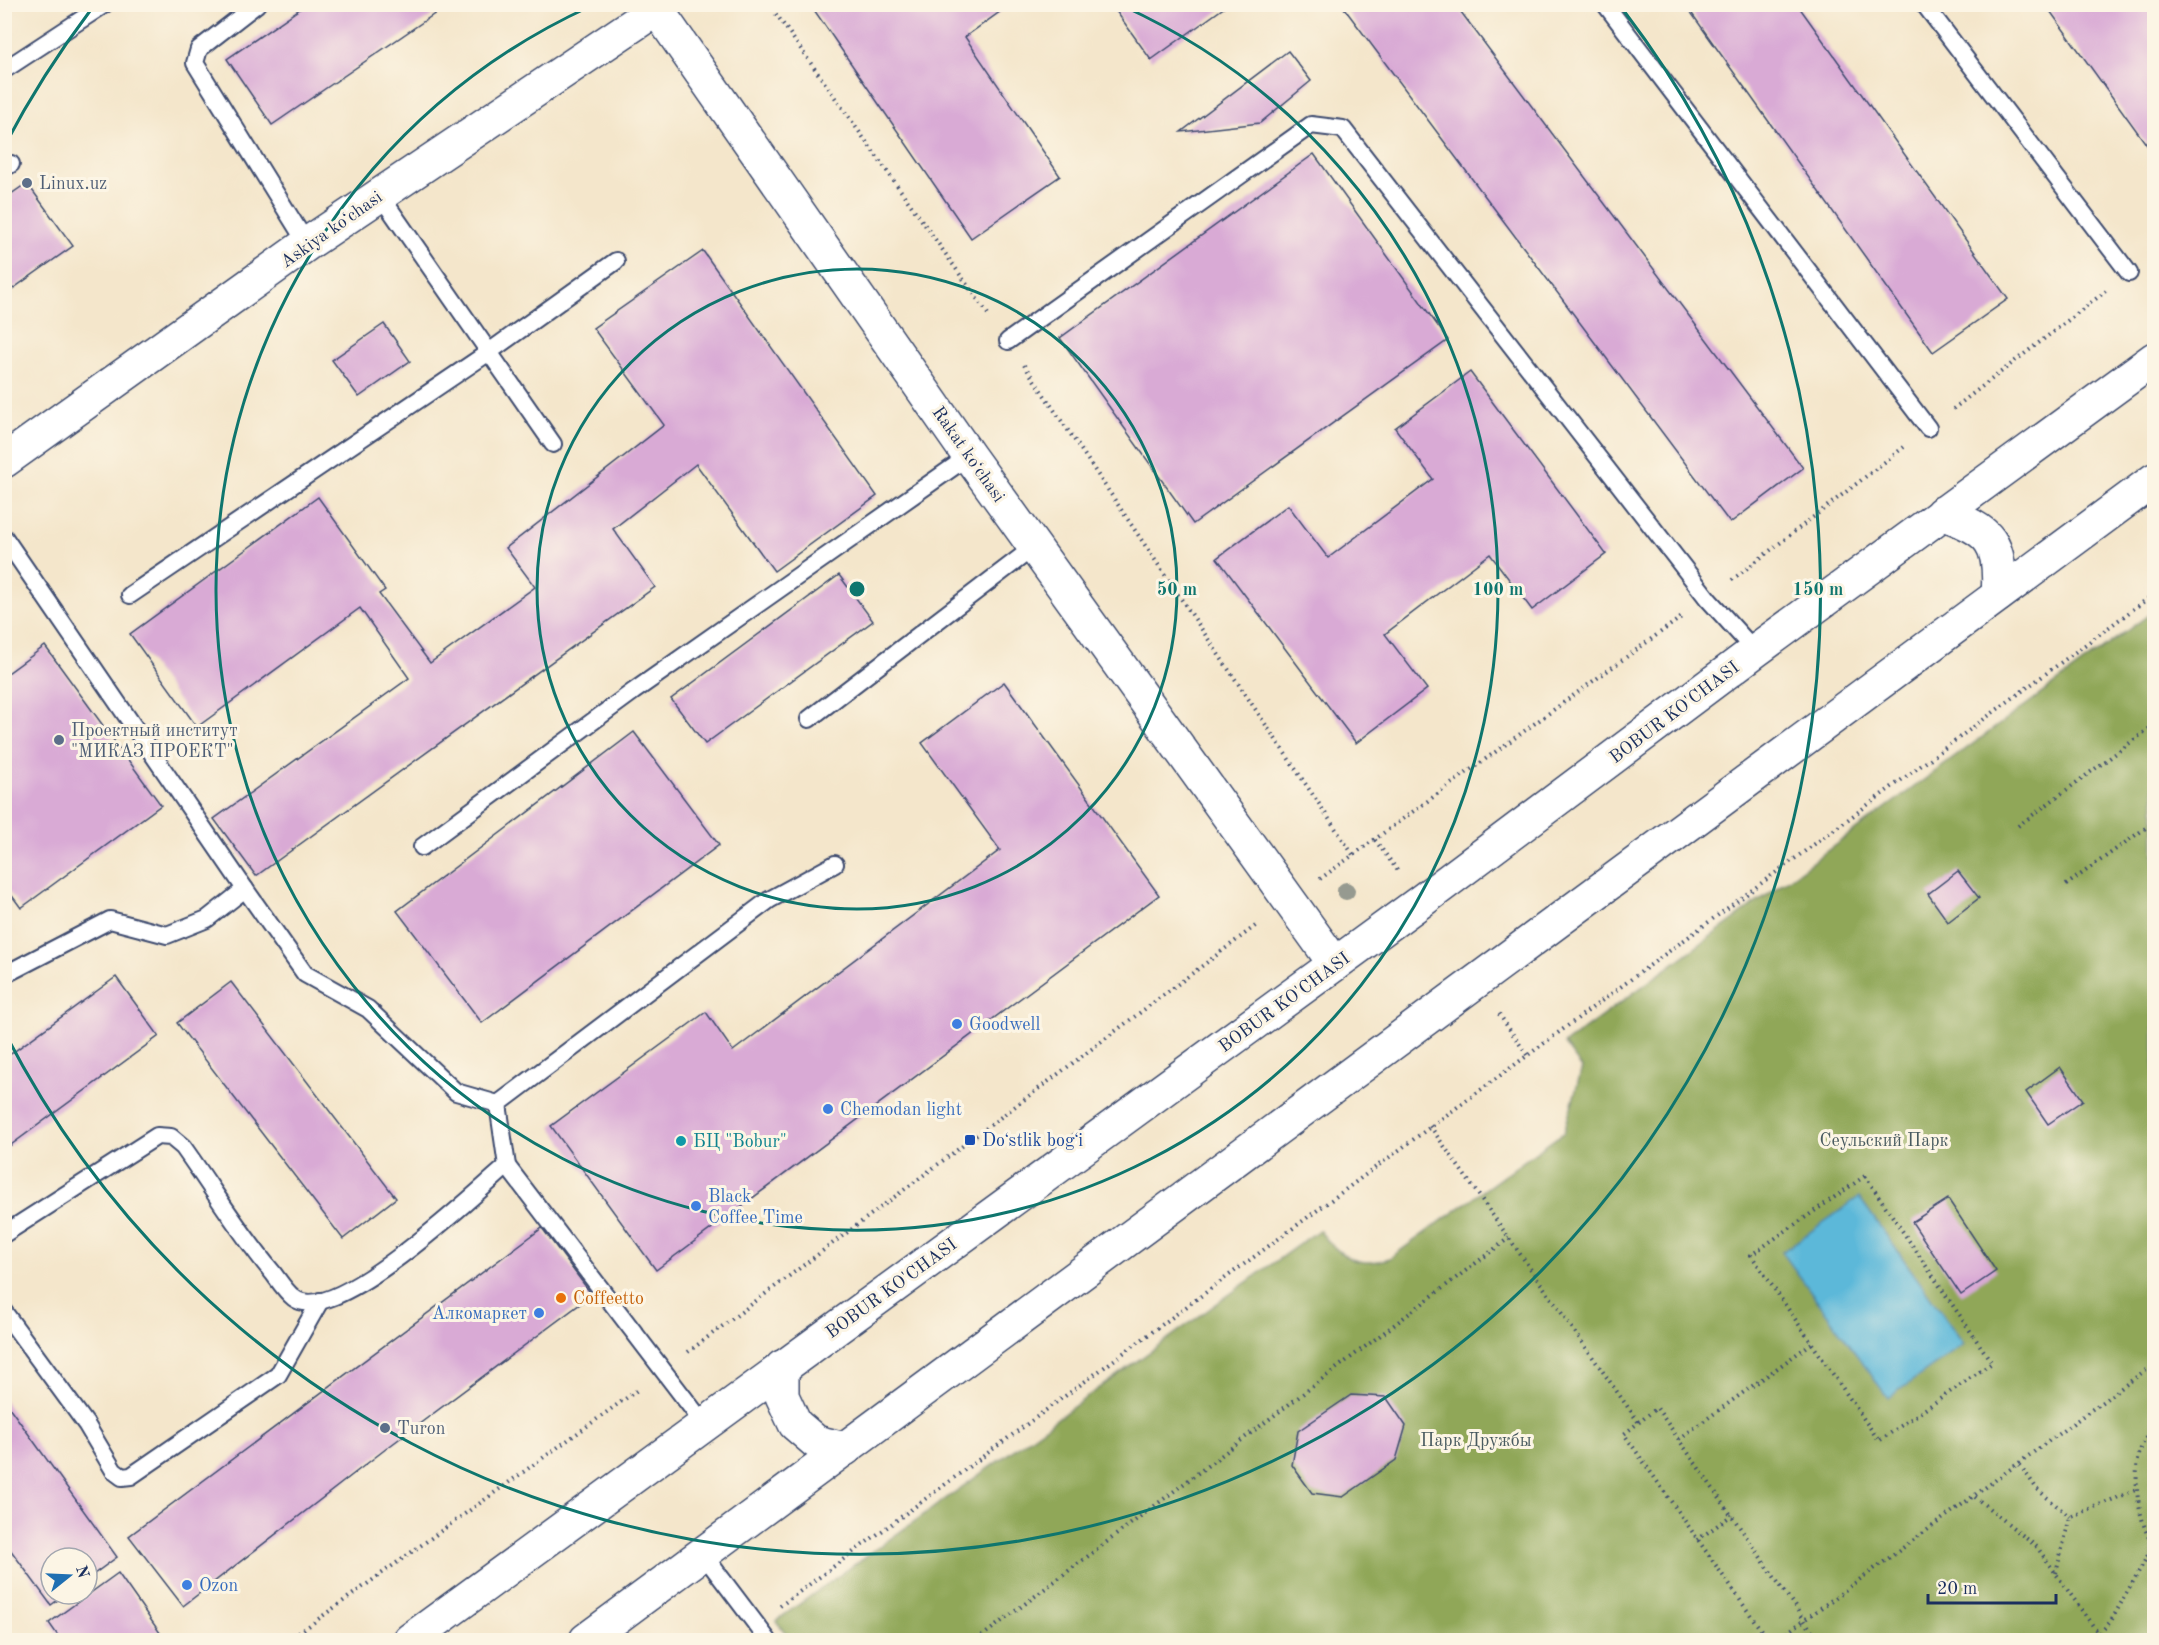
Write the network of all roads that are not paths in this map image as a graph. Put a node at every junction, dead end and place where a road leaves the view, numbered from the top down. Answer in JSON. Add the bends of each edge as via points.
{"nodes":[{"id":1,"x":105,"y":4,"type":"edge"},
{"id":2,"x":257,"y":4,"type":"edge"},
{"id":3,"x":1605,"y":4,"type":"edge"},
{"id":4,"x":1924,"y":4,"type":"edge"},
{"id":5,"x":658,"y":6,"type":"edge"},
{"id":6,"x":4,"y":70,"type":"edge"},
{"id":7,"x":380,"y":195,"type":"junction"},
{"id":8,"x":307,"y":244,"type":"junction"},
{"id":9,"x":616,"y":261,"type":"dead end"},
{"id":10,"x":2129,"y":273,"type":"dead end"},
{"id":11,"x":1008,"y":342,"type":"road end"},
{"id":12,"x":489,"y":352,"type":"junction"},
{"id":13,"x":2154,"y":359,"type":"edge"},
{"id":14,"x":1928,"y":428,"type":"dead end"},
{"id":15,"x":553,"y":444,"type":"dead end"},
{"id":16,"x":969,"y":456,"type":"junction"},
{"id":17,"x":4,"y":462,"type":"edge"},
{"id":18,"x":2154,"y":480,"type":"edge"},
{"id":19,"x":1942,"y":513,"type":"junction"},
{"id":20,"x":4,"y":537,"type":"edge"},
{"id":21,"x":1034,"y":547,"type":"junction"},
{"id":22,"x":130,"y":595,"type":"dead end"},
{"id":23,"x":1998,"y":595,"type":"junction"},
{"id":24,"x":1755,"y":651,"type":"junction"},
{"id":25,"x":809,"y":719,"type":"dead end"},
{"id":26,"x":422,"y":847,"type":"dead end"},
{"id":27,"x":835,"y":864,"type":"dead end"},
{"id":28,"x":245,"y":889,"type":"junction"},
{"id":29,"x":1335,"y":964,"type":"junction"},
{"id":30,"x":4,"y":975,"type":"edge"},
{"id":31,"x":498,"y":1104,"type":"junction"},
{"id":32,"x":507,"y":1166,"type":"junction"},
{"id":33,"x":4,"y":1234,"type":"edge"},
{"id":34,"x":320,"y":1301,"type":"junction"},
{"id":35,"x":4,"y":1312,"type":"edge"},
{"id":36,"x":782,"y":1367,"type":"junction"},
{"id":37,"x":704,"y":1424,"type":"junction"},
{"id":38,"x":845,"y":1449,"type":"junction"},
{"id":39,"x":703,"y":1554,"type":"junction"},
{"id":40,"x":410,"y":1641,"type":"edge"},
{"id":41,"x":586,"y":1641,"type":"edge"},
{"id":42,"x":768,"y":1641,"type":"edge"}],
"edges":[{"from":1,"to":6,"type":"lane"},
{"from":2,"to":8,"type":"lane","via":[[199,49],[195,63]]},
{"from":3,"to":14,"type":"lane"},
{"from":4,"to":10,"type":"lane"},
{"from":5,"to":7,"type":"main road","name":"Askiya koʻchasi"},
{"from":5,"to":16,"type":"main road","name":"Rakat koʻchasi"},
{"from":7,"to":8,"type":"main road","name":"Askiya koʻchasi"},
{"from":7,"to":12,"type":"lane"},
{"from":8,"to":17,"type":"main road","name":"Askiya koʻchasi"},
{"from":9,"to":12,"type":"lane"},
{"from":11,"to":24,"type":"lane","via":[[1311,125],[1343,129],[1708,599]]},
{"from":12,"to":15,"type":"lane"},
{"from":12,"to":22,"type":"lane"},
{"from":13,"to":19,"type":"main road","name":"BOBUR KO'CHASI"},
{"from":16,"to":21,"type":"main road","name":"Rakat koʻchasi"},
{"from":16,"to":26,"type":"lane","via":[[634,691]]},
{"from":18,"to":23,"type":"main road"},
{"from":19,"to":23,"type":"main road","via":[[1970,523],[1993,541],[2000,566]]},
{"from":19,"to":24,"type":"main road","name":"BOBUR KO'CHASI"},
{"from":20,"to":28,"type":"lane"},
{"from":21,"to":25,"type":"lane"},
{"from":21,"to":29,"type":"main road","name":"Rakat koʻchasi"},
{"from":23,"to":38,"type":"main road"},
{"from":24,"to":29,"type":"main road","name":"BOBUR KO'CHASI"},
{"from":27,"to":31,"type":"lane","via":[[770,900]]},
{"from":28,"to":30,"type":"lane","via":[[207,919],[167,935],[110,920]]},
{"from":28,"to":31,"type":"lane","via":[[305,974],[368,1009],[456,1092]]},
{"from":29,"to":36,"type":"main road","name":"BOBUR KO'CHASI"},
{"from":31,"to":32,"type":"lane"},
{"from":32,"to":34,"type":"lane","via":[[402,1257]]},
{"from":32,"to":37,"type":"lane"},
{"from":33,"to":34,"type":"lane","via":[[157,1136],[171,1137],[183,1147],[259,1257],[294,1298],[306,1303]]},
{"from":34,"to":35,"type":"lane","via":[[278,1375],[131,1476],[122,1477],[114,1471],[86,1424]]},
{"from":36,"to":37,"type":"main road","name":"BOBUR KO'CHASI"},
{"from":36,"to":38,"type":"main road","via":[[782,1396],[795,1424],[816,1442]]},
{"from":37,"to":40,"type":"main road","name":"BOBUR KO'CHASI"},
{"from":38,"to":39,"type":"main road"},
{"from":39,"to":41,"type":"main road"},
{"from":39,"to":42,"type":"lane"}]}
